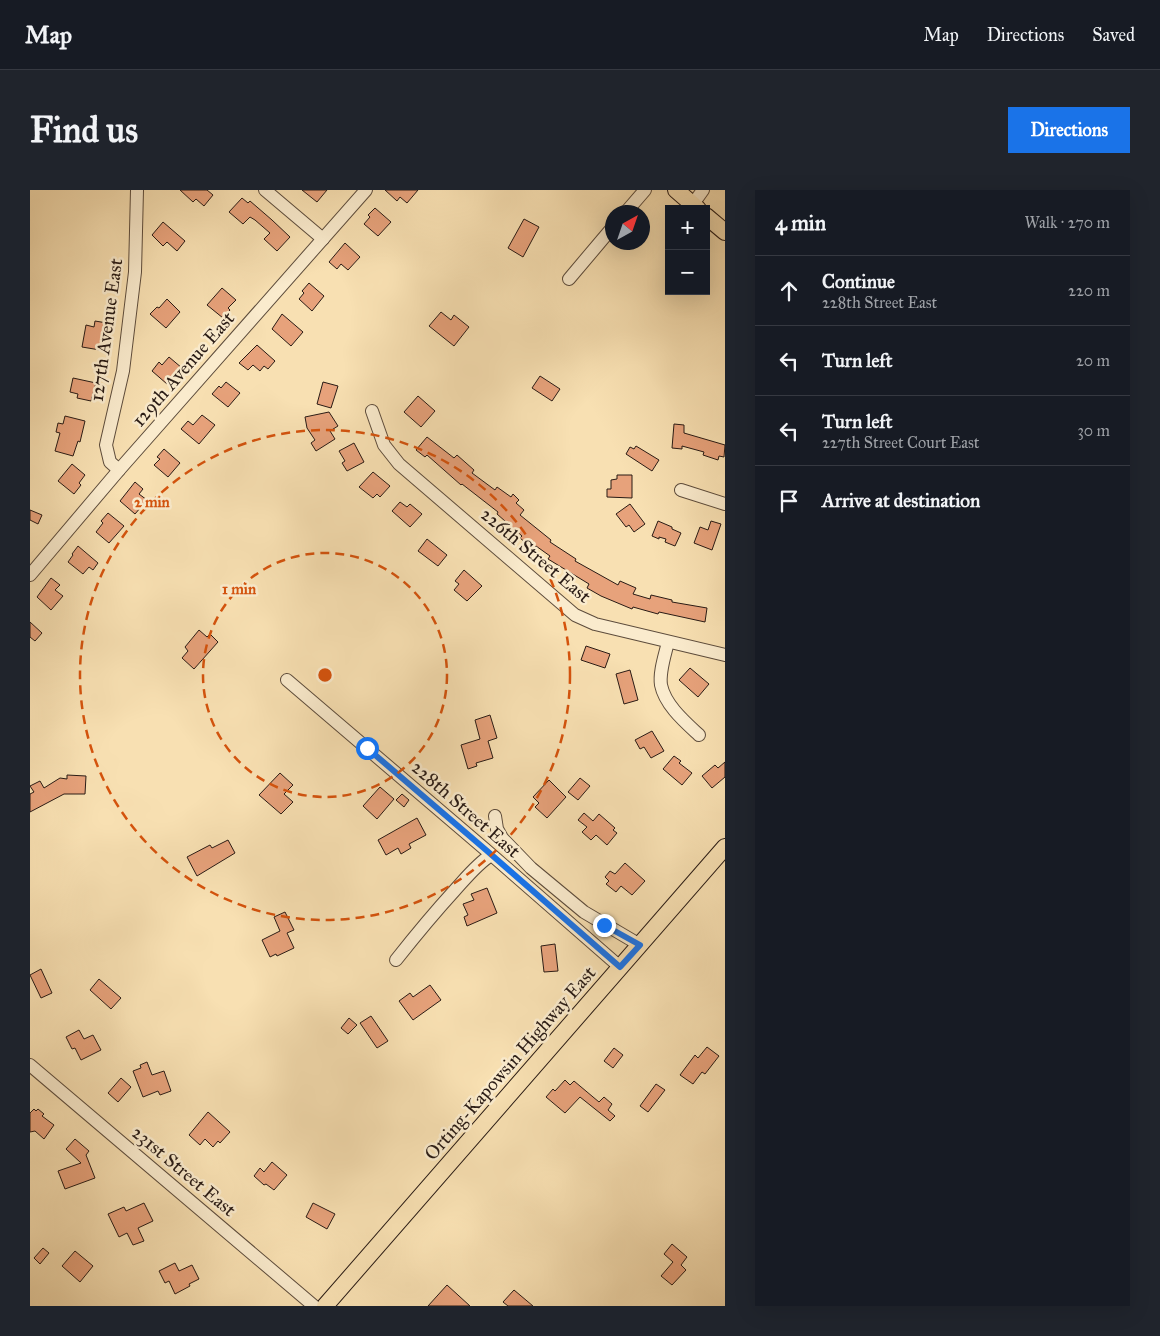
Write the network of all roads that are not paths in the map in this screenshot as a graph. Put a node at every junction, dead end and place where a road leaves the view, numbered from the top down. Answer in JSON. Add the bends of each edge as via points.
{"nodes":[{"id":1,"x":138,"y":190,"type":"edge"},
{"id":2,"x":265,"y":190,"type":"edge"},
{"id":3,"x":366,"y":190,"type":"edge"},
{"id":4,"x":645,"y":190,"type":"edge"},
{"id":5,"x":676,"y":190,"type":"edge"},
{"id":6,"x":703,"y":190,"type":"edge"},
{"id":7,"x":632,"y":205,"type":"edge"},
{"id":8,"x":694,"y":205,"type":"edge"},
{"id":9,"x":696,"y":205,"type":"edge"},
{"id":10,"x":710,"y":219,"type":"edge"},
{"id":11,"x":725,"y":232,"type":"edge"},
{"id":12,"x":605,"y":236,"type":"edge"},
{"id":13,"x":323,"y":239,"type":"junction"},
{"id":14,"x":568,"y":279,"type":"dead end"},
{"id":15,"x":372,"y":411,"type":"dead end"},
{"id":16,"x":119,"y":470,"type":"junction"},
{"id":17,"x":681,"y":490,"type":"dead end"},
{"id":18,"x":725,"y":504,"type":"edge"},
{"id":19,"x":30,"y":575,"type":"edge"},
{"id":20,"x":668,"y":642,"type":"junction"},
{"id":21,"x":725,"y":655,"type":"edge"},
{"id":22,"x":287,"y":680,"type":"dead end"},
{"id":23,"x":699,"y":735,"type":"dead end"},
{"id":24,"x":495,"y":816,"type":"dead end"},
{"id":25,"x":725,"y":847,"type":"edge"},
{"id":26,"x":492,"y":855,"type":"junction"},
{"id":27,"x":640,"y":945,"type":"junction"},
{"id":28,"x":396,"y":960,"type":"dead end"},
{"id":29,"x":620,"y":967,"type":"junction"},
{"id":30,"x":30,"y":1065,"type":"edge"},
{"id":31,"x":314,"y":1306,"type":"edge"},
{"id":32,"x":325,"y":1306,"type":"edge"}],
"edges":[{"from":1,"to":16,"type":"street","name":"127th Avenue East","via":[[136,272],[123,371],[106,445],[110,462]]},
{"from":2,"to":13,"type":"street"},
{"from":3,"to":13,"type":"street","name":"129th Avenue East"},
{"from":4,"to":7,"type":"street"},
{"from":5,"to":8,"type":"main road"},
{"from":6,"to":9,"type":"street"},
{"from":10,"to":11,"type":"main road"},
{"from":12,"to":14,"type":"street"},
{"from":13,"to":16,"type":"street","name":"129th Avenue East"},
{"from":15,"to":20,"type":"street","name":"226th Street East","via":[[384,446],[399,464],[575,615],[595,624]]},
{"from":16,"to":19,"type":"street","name":"129th Avenue East"},
{"from":17,"to":18,"type":"street"},
{"from":20,"to":21,"type":"street","name":"226th Street East"},
{"from":20,"to":23,"type":"street","via":[[662,686],[672,707]]},
{"from":22,"to":26,"type":"street","name":"228th Street East"},
{"from":24,"to":27,"type":"street","via":[[502,838],[531,868],[584,912]]},
{"from":25,"to":27,"type":"main road","name":"Orting-Kapowsin Highway East"},
{"from":26,"to":28,"type":"street","via":[[470,874]]},
{"from":26,"to":29,"type":"street","name":"228th Street East"},
{"from":27,"to":29,"type":"main road","name":"Orting-Kapowsin Highway East"},
{"from":29,"to":32,"type":"main road","name":"Orting-Kapowsin Highway East"},
{"from":30,"to":31,"type":"street","name":"231st Street East"}]}
